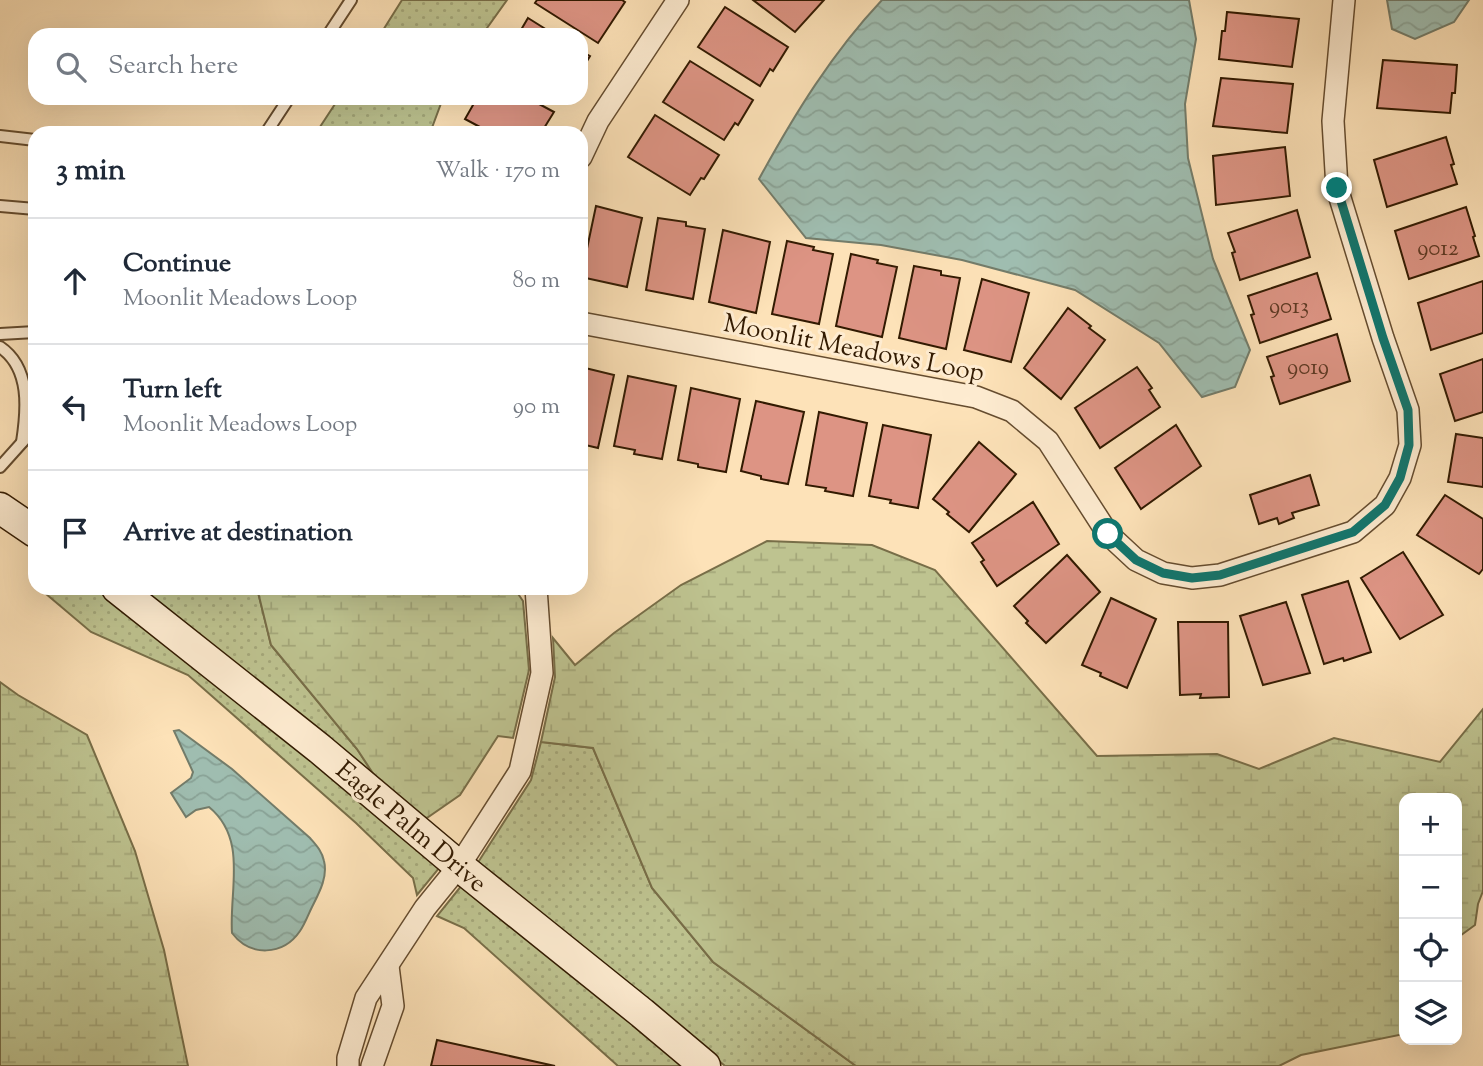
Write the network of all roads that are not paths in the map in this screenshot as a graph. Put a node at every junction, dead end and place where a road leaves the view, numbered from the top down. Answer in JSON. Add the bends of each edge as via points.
{"nodes":[{"id":1,"x":351,"y":0,"type":"edge"},
{"id":2,"x":678,"y":0,"type":"edge"},
{"id":3,"x":1344,"y":0,"type":"edge"},
{"id":4,"x":333,"y":28,"type":"edge"},
{"id":5,"x":284,"y":105,"type":"edge"},
{"id":6,"x":271,"y":126,"type":"edge"},
{"id":7,"x":0,"y":136,"type":"edge"},
{"id":8,"x":28,"y":139,"type":"edge"},
{"id":9,"x":588,"y":142,"type":"edge"},
{"id":10,"x":0,"y":206,"type":"edge"},
{"id":11,"x":28,"y":210,"type":"edge"},
{"id":12,"x":588,"y":324,"type":"edge"},
{"id":13,"x":28,"y":332,"type":"edge"},
{"id":14,"x":0,"y":334,"type":"edge"},
{"id":15,"x":0,"y":346,"type":"edge"},
{"id":16,"x":28,"y":436,"type":"edge"},
{"id":17,"x":22,"y":442,"type":"junction"},
{"id":18,"x":0,"y":467,"type":"edge"},
{"id":19,"x":0,"y":508,"type":"edge"},
{"id":20,"x":28,"y":527,"type":"edge"},
{"id":21,"x":126,"y":595,"type":"edge"},
{"id":22,"x":536,"y":595,"type":"edge"},
{"id":23,"x":459,"y":866,"type":"junction"},
{"id":24,"x":388,"y":966,"type":"junction"},
{"id":25,"x":356,"y":1029,"type":"junction"},
{"id":26,"x":381,"y":1038,"type":"junction"},
{"id":27,"x":348,"y":1066,"type":"edge"},
{"id":28,"x":372,"y":1066,"type":"edge"},
{"id":29,"x":705,"y":1066,"type":"edge"}],
"edges":[{"from":1,"to":4,"type":"lane"},
{"from":2,"to":9,"type":"street"},
{"from":3,"to":12,"type":"street","name":"Moonlit Meadows Loop","via":[[1333,121],[1337,188],[1408,410],[1409,445],[1400,478],[1385,505],[1353,532],[1220,575],[1192,578],[1163,573],[1136,560],[1108,534],[1048,441],[1012,411],[976,397]]},
{"from":5,"to":6,"type":"lane"},
{"from":7,"to":8,"type":"lane"},
{"from":10,"to":11,"type":"lane"},
{"from":13,"to":14,"type":"lane"},
{"from":15,"to":17,"type":"lane","via":[[21,371],[26,392]]},
{"from":16,"to":17,"type":"lane"},
{"from":17,"to":18,"type":"lane"},
{"from":19,"to":20,"type":"street"},
{"from":21,"to":23,"type":"street","name":"Eagle Palm Drive"},
{"from":22,"to":23,"type":"street","via":[[542,673],[520,771]]},
{"from":23,"to":24,"type":"street"},
{"from":23,"to":29,"type":"street","name":"Eagle Palm Drive"},
{"from":24,"to":25,"type":"street","via":[[366,998]]},
{"from":24,"to":26,"type":"street","via":[[393,1006]]},
{"from":25,"to":26,"type":"street"},
{"from":25,"to":27,"type":"street"},
{"from":26,"to":28,"type":"street"}]}
